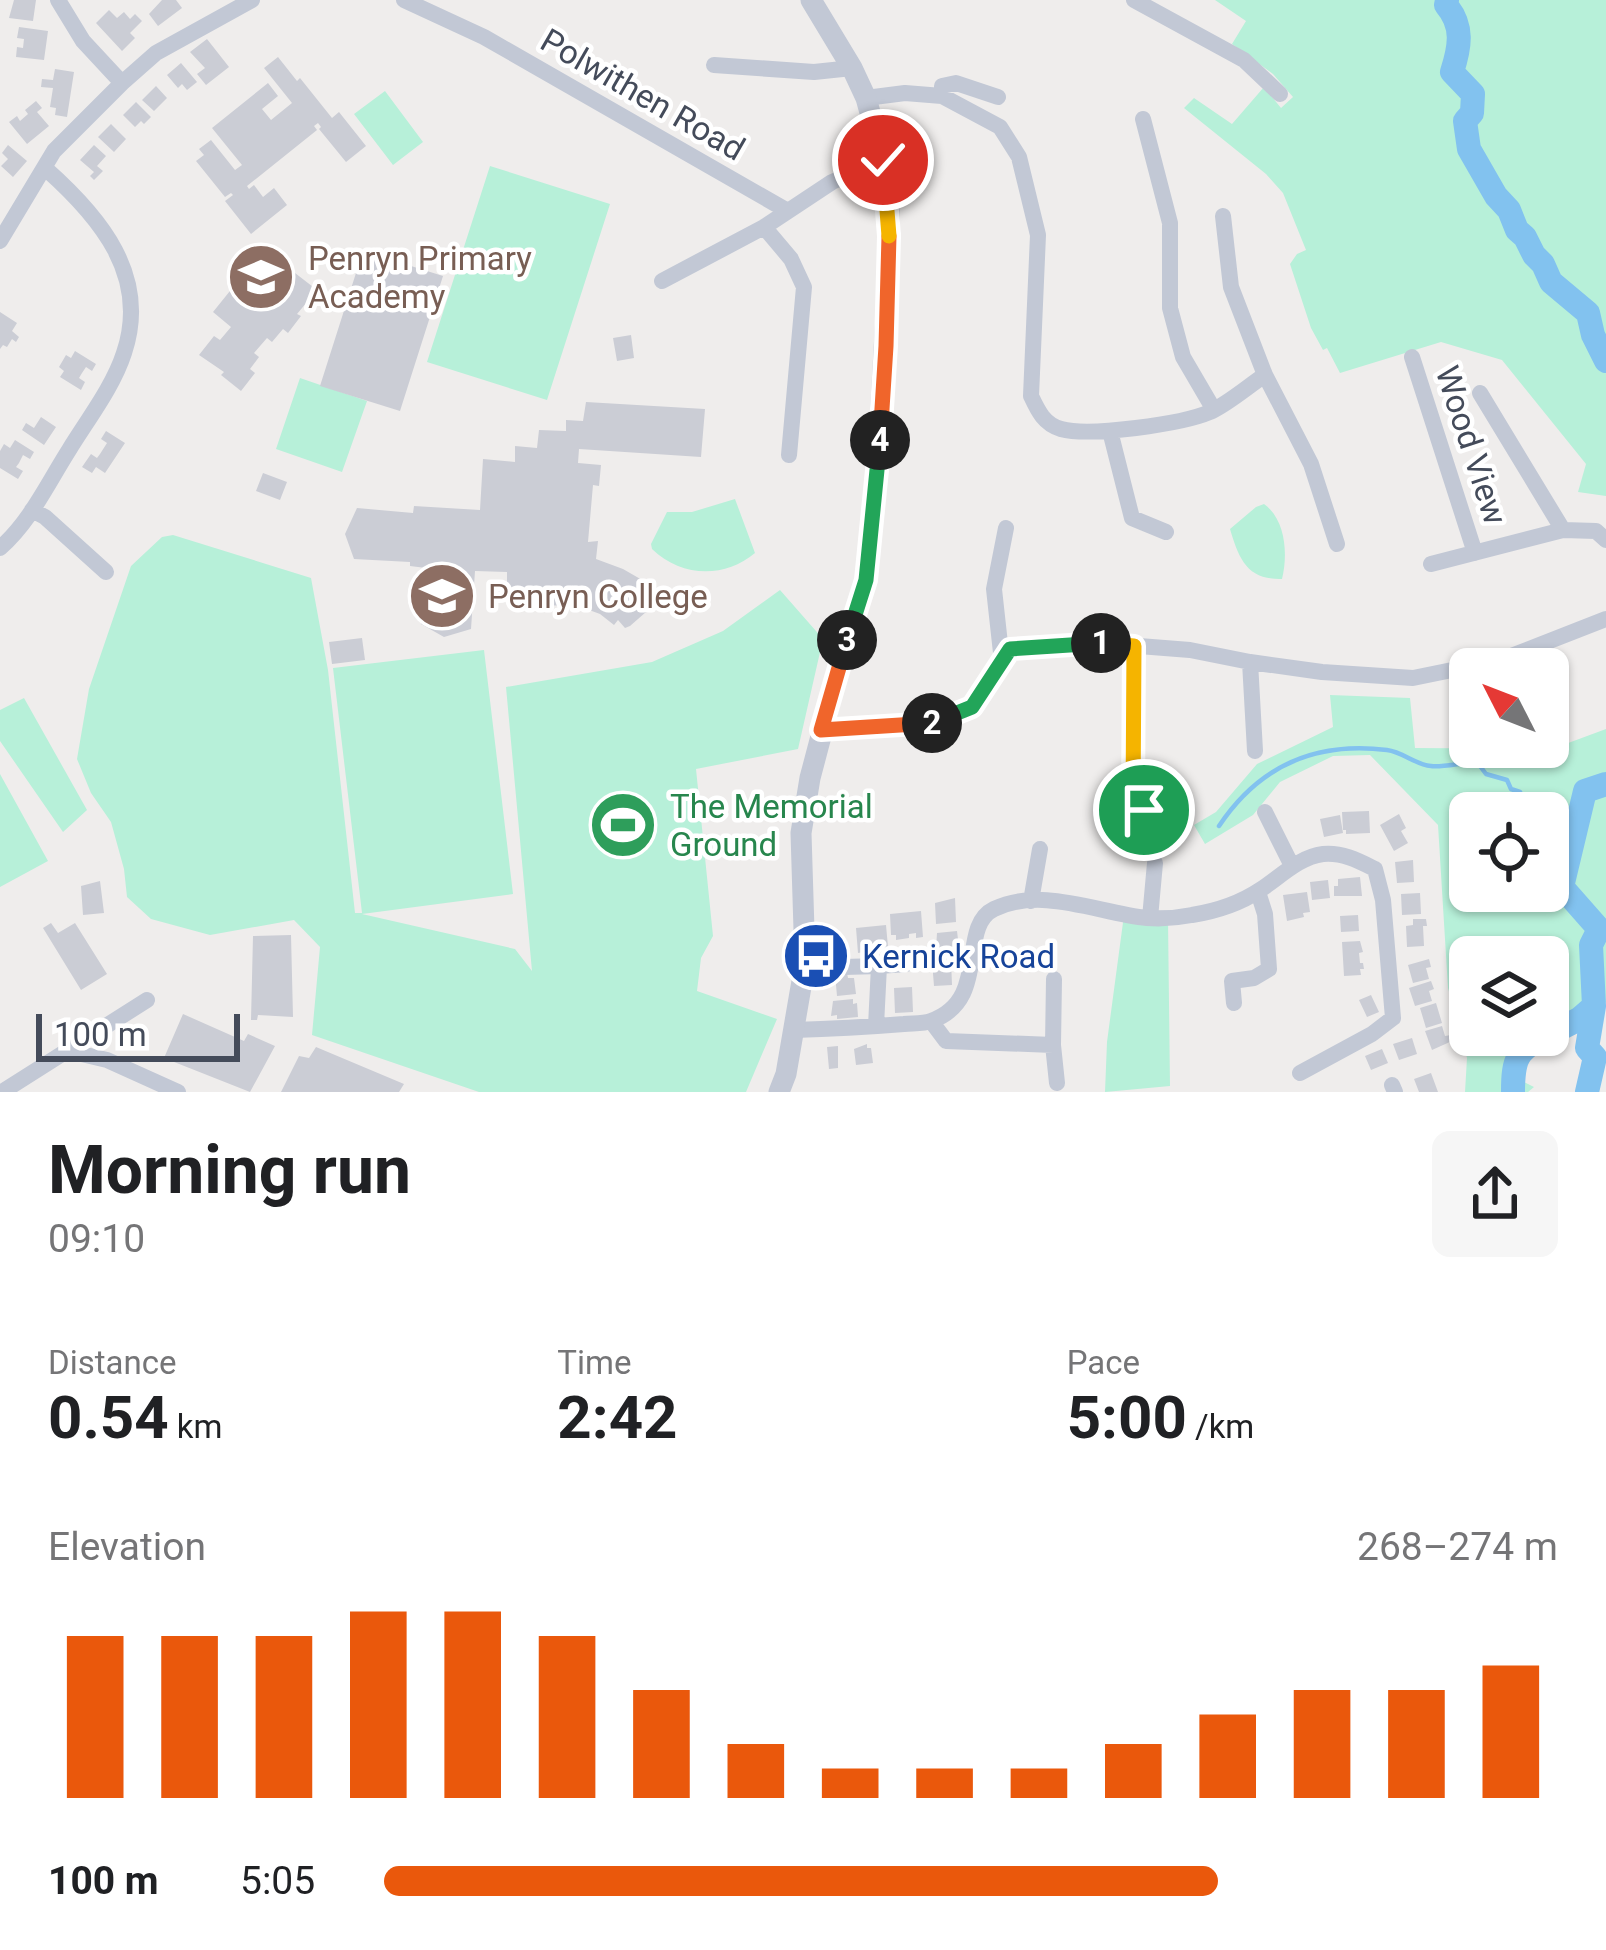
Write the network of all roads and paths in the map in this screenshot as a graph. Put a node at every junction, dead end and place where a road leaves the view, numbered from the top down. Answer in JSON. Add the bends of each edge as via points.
{"nodes":[{"id":1,"x":58,"y":0,"type":"edge"},
{"id":2,"x":252,"y":0,"type":"edge"},
{"id":3,"x":404,"y":0,"type":"edge"},
{"id":4,"x":811,"y":0,"type":"edge"},
{"id":5,"x":1134,"y":0,"type":"edge"},
{"id":6,"x":714,"y":65,"type":"dead end"},
{"id":7,"x":852,"y":68,"type":"junction"},
{"id":8,"x":122,"y":83,"type":"junction"},
{"id":9,"x":1280,"y":94,"type":"dead end"},
{"id":10,"x":942,"y":96,"type":"junction"},
{"id":11,"x":866,"y":98,"type":"junction"},
{"id":12,"x":998,"y":98,"type":"dead end"},
{"id":13,"x":1143,"y":118,"type":"dead end"},
{"id":14,"x":883,"y":160,"type":"junction"},
{"id":15,"x":46,"y":169,"type":"junction"},
{"id":16,"x":786,"y":211,"type":"junction"},
{"id":17,"x":1223,"y":216,"type":"dead end"},
{"id":18,"x":764,"y":227,"type":"junction"},
{"id":19,"x":0,"y":241,"type":"edge"},
{"id":20,"x":662,"y":280,"type":"dead end"},
{"id":21,"x":1412,"y":357,"type":"dead end"},
{"id":22,"x":1265,"y":375,"type":"junction"},
{"id":23,"x":1480,"y":393,"type":"dead end"},
{"id":24,"x":1214,"y":410,"type":"junction"},
{"id":25,"x":1110,"y":430,"type":"junction"},
{"id":26,"x":789,"y":454,"type":"dead end"},
{"id":27,"x":32,"y":510,"type":"junction"},
{"id":28,"x":1006,"y":528,"type":"dead end"},
{"id":29,"x":1563,"y":530,"type":"junction"},
{"id":30,"x":1166,"y":532,"type":"dead end"},
{"id":31,"x":1606,"y":540,"type":"edge"},
{"id":32,"x":1337,"y":544,"type":"dead end"},
{"id":33,"x":0,"y":548,"type":"edge"},
{"id":34,"x":1475,"y":553,"type":"junction"},
{"id":35,"x":1431,"y":564,"type":"dead end"},
{"id":36,"x":106,"y":572,"type":"dead end"},
{"id":37,"x":1606,"y":619,"type":"edge"},
{"id":38,"x":1134,"y":646,"type":"junction"},
{"id":39,"x":1250,"y":662,"type":"junction"},
{"id":40,"x":1002,"y":663,"type":"junction"},
{"id":41,"x":821,"y":730,"type":"junction"},
{"id":42,"x":1255,"y":751,"type":"dead end"},
{"id":43,"x":1144,"y":810,"type":"dead end"},
{"id":44,"x":1265,"y":812,"type":"dead end"},
{"id":45,"x":1040,"y":849,"type":"dead end"},
{"id":46,"x":1155,"y":862,"type":"dead end"},
{"id":47,"x":1292,"y":866,"type":"junction"},
{"id":48,"x":1258,"y":892,"type":"junction"},
{"id":49,"x":1031,"y":902,"type":"junction"},
{"id":50,"x":1150,"y":918,"type":"junction"},
{"id":51,"x":906,"y":964,"type":"dead end"},
{"id":52,"x":880,"y":966,"type":"junction"},
{"id":53,"x":844,"y":967,"type":"dead end"},
{"id":54,"x":1054,"y":979,"type":"dead end"},
{"id":55,"x":147,"y":1000,"type":"dead end"},
{"id":56,"x":1234,"y":1003,"type":"dead end"},
{"id":57,"x":931,"y":1021,"type":"junction"},
{"id":58,"x":876,"y":1027,"type":"junction"},
{"id":59,"x":794,"y":1030,"type":"junction"},
{"id":60,"x":1053,"y":1045,"type":"junction"},
{"id":61,"x":69,"y":1051,"type":"junction"},
{"id":62,"x":1300,"y":1073,"type":"dead end"},
{"id":63,"x":1057,"y":1082,"type":"dead end"},
{"id":64,"x":2,"y":1092,"type":"edge"},
{"id":65,"x":178,"y":1092,"type":"edge"},
{"id":66,"x":779,"y":1092,"type":"edge"}],
"edges":[{"from":1,"to":8,"type":"street","via":[[82,41]]},
{"from":2,"to":8,"type":"street","via":[[156,53]]},
{"from":3,"to":16,"type":"street","name":"Polwithen Road","via":[[484,37]]},
{"from":4,"to":7,"type":"street"},
{"from":5,"to":9,"type":"street","via":[[1244,60]]},
{"from":6,"to":7,"type":"street"},
{"from":7,"to":11,"type":"street"},
{"from":8,"to":15,"type":"street"},
{"from":10,"to":11,"type":"street"},
{"from":10,"to":12,"type":"street","via":[[942,86],[956,83]]},
{"from":10,"to":25,"type":"street","via":[[1000,127],[1019,157],[1038,235],[1031,396],[1041,417],[1061,429]]},
{"from":11,"to":14,"type":"street"},
{"from":13,"to":24,"type":"street","via":[[1170,224],[1170,308],[1183,357]]},
{"from":14,"to":16,"type":"street"},
{"from":14,"to":41,"type":"street","via":[[889,264],[876,489],[866,580]]},
{"from":15,"to":19,"type":"street"},
{"from":15,"to":27,"type":"street","via":[[117,250],[132,322],[124,356]]},
{"from":16,"to":18,"type":"street"},
{"from":17,"to":22,"type":"street","via":[[1231,286]]},
{"from":18,"to":20,"type":"street"},
{"from":18,"to":26,"type":"street","via":[[804,287]]},
{"from":21,"to":34,"type":"street","name":"Wood View"},
{"from":22,"to":24,"type":"street"},
{"from":22,"to":32,"type":"street","via":[[1311,464]]},
{"from":23,"to":29,"type":"street"},
{"from":24,"to":25,"type":"street"},
{"from":25,"to":30,"type":"street","via":[[1132,518]]},
{"from":27,"to":33,"type":"street"},
{"from":27,"to":36,"type":"street"},
{"from":28,"to":40,"type":"street","via":[[994,589]]},
{"from":29,"to":31,"type":"street","via":[[1596,531]]},
{"from":29,"to":34,"type":"street"},
{"from":34,"to":35,"type":"street"},
{"from":37,"to":39,"type":"street","via":[[1501,660],[1413,678]]},
{"from":38,"to":39,"type":"street"},
{"from":38,"to":40,"type":"street","via":[[1010,649]]},
{"from":38,"to":43,"type":"street","via":[[1133,806]]},
{"from":39,"to":42,"type":"street"},
{"from":40,"to":41,"type":"street","via":[[972,707],[938,722]]},
{"from":41,"to":59,"type":"street","via":[[801,833],[804,930]]},
{"from":44,"to":47,"type":"street"},
{"from":45,"to":49,"type":"street"},
{"from":46,"to":50,"type":"street"},
{"from":47,"to":48,"type":"street"},
{"from":47,"to":62,"type":"street","via":[[1323,854],[1375,869],[1393,1018]]},
{"from":48,"to":50,"type":"street","via":[[1223,910]]},
{"from":48,"to":56,"type":"street","via":[[1269,969],[1232,981]]},
{"from":49,"to":50,"type":"street"},
{"from":49,"to":57,"type":"street","via":[[988,911],[976,928],[966,988]]},
{"from":51,"to":52,"type":"street"},
{"from":52,"to":53,"type":"street"},
{"from":52,"to":58,"type":"street"},
{"from":54,"to":60,"type":"street"},
{"from":55,"to":61,"type":"street"},
{"from":57,"to":58,"type":"street"},
{"from":57,"to":60,"type":"street","via":[[946,1041]]},
{"from":58,"to":59,"type":"street"},
{"from":59,"to":66,"type":"street"},
{"from":60,"to":63,"type":"street"},
{"from":61,"to":64,"type":"street"},
{"from":61,"to":65,"type":"street"}]}
